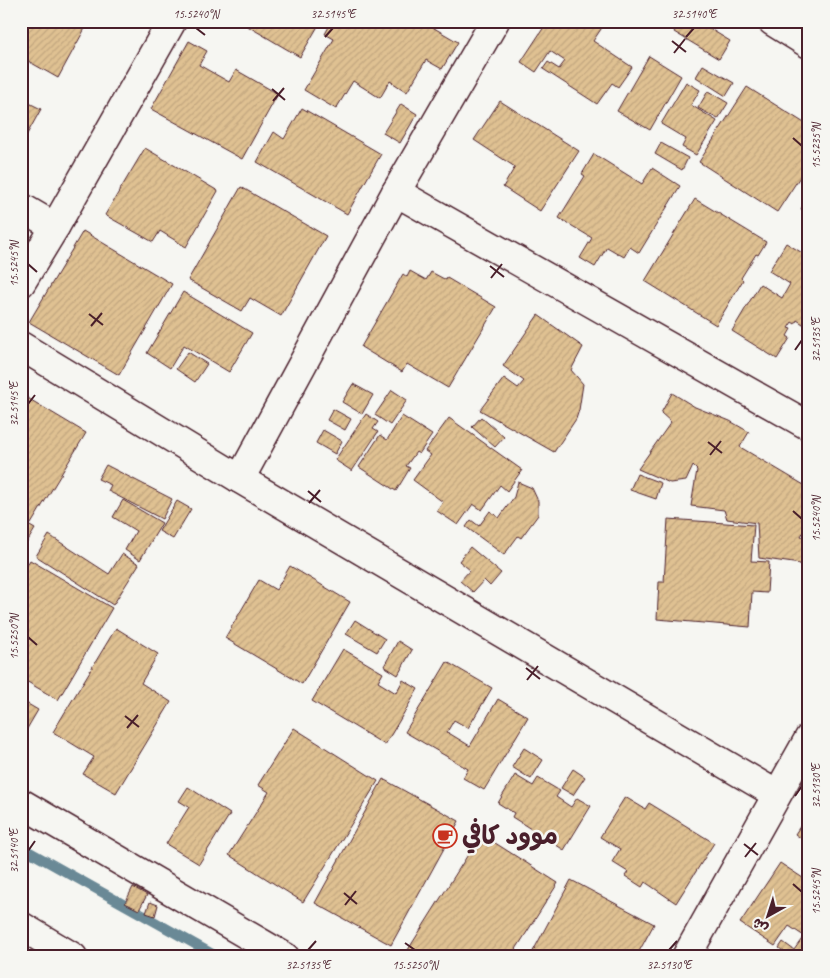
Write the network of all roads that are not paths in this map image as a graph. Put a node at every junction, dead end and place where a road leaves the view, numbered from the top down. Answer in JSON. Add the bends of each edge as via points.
{"nodes":[{"id":1,"x":172,"y":21,"type":"edge"},
{"id":2,"x":495,"y":21,"type":"edge"},
{"id":3,"x":772,"y":21,"type":"edge"},
{"id":4,"x":809,"y":44,"type":"edge"},
{"id":5,"x":396,"y":192,"type":"junction"},
{"id":6,"x":21,"y":207,"type":"edge"},
{"id":7,"x":55,"y":228,"type":"junction"},
{"id":8,"x":21,"y":283,"type":"edge"},
{"id":9,"x":21,"y":346,"type":"edge"},
{"id":10,"x":809,"y":426,"type":"edge"},
{"id":11,"x":240,"y":479,"type":"junction"},
{"id":12,"x":809,"y":738,"type":"edge"},
{"id":13,"x":776,"y":794,"type":"junction"},
{"id":14,"x":21,"y":803,"type":"edge"},
{"id":15,"x":21,"y":926,"type":"edge"},
{"id":16,"x":73,"y":957,"type":"edge"},
{"id":17,"x":285,"y":957,"type":"edge"},
{"id":18,"x":686,"y":957,"type":"edge"}],
"edges":[{"from":1,"to":7,"type":"street"},
{"from":2,"to":5,"type":"street"},
{"from":3,"to":4,"type":"street"},
{"from":5,"to":10,"type":"street"},
{"from":5,"to":11,"type":"street"},
{"from":6,"to":7,"type":"street"},
{"from":7,"to":8,"type":"street"},
{"from":9,"to":11,"type":"street"},
{"from":11,"to":13,"type":"street"},
{"from":12,"to":13,"type":"street"},
{"from":13,"to":18,"type":"street"},
{"from":14,"to":17,"type":"street"},
{"from":15,"to":16,"type":"street"}]}
